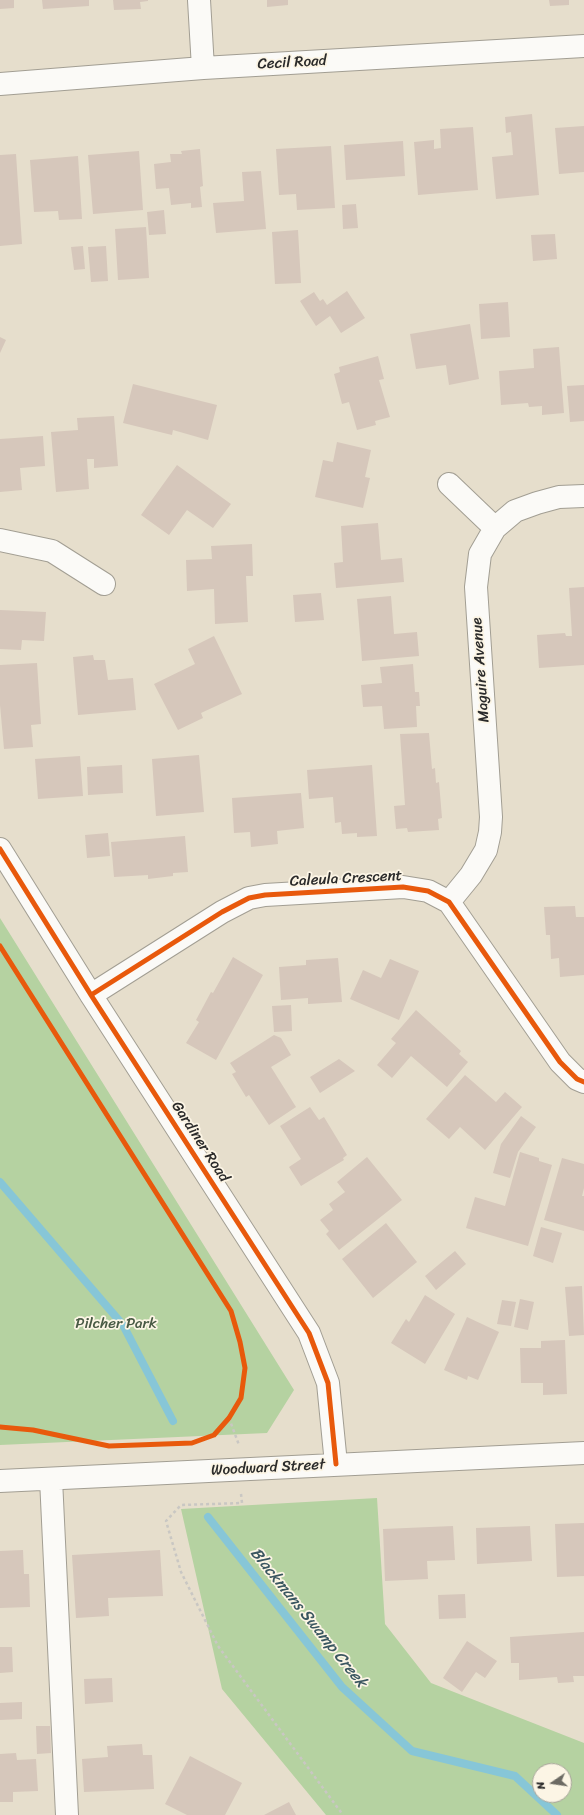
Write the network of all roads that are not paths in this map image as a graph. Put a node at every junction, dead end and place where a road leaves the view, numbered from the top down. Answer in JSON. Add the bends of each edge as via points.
{"nodes":[{"id":1,"x":199,"y":0,"type":"edge"},
{"id":2,"x":584,"y":46,"type":"edge"},
{"id":3,"x":203,"y":68,"type":"junction"},
{"id":4,"x":0,"y":84,"type":"edge"},
{"id":5,"x":449,"y":484,"type":"dead end"},
{"id":6,"x":584,"y":496,"type":"edge"},
{"id":7,"x":495,"y":528,"type":"junction"},
{"id":8,"x":0,"y":540,"type":"edge"},
{"id":9,"x":104,"y":584,"type":"dead end"},
{"id":10,"x":0,"y":849,"type":"edge"},
{"id":11,"x":449,"y":902,"type":"junction"},
{"id":12,"x":91,"y":995,"type":"junction"},
{"id":13,"x":584,"y":1082,"type":"edge"},
{"id":14,"x":584,"y":1453,"type":"edge"},
{"id":15,"x":336,"y":1464,"type":"junction"},
{"id":16,"x":51,"y":1479,"type":"junction"},
{"id":17,"x":0,"y":1481,"type":"edge"},
{"id":18,"x":67,"y":1815,"type":"edge"}],
"edges":[{"from":1,"to":3,"type":"street"},
{"from":2,"to":3,"type":"street","name":"Cecil Road"},
{"from":3,"to":4,"type":"street","name":"Cecil Road"},
{"from":5,"to":7,"type":"street"},
{"from":6,"to":7,"type":"street","name":"Maguire Avenue","via":[[559,497],[537,503],[515,512]]},
{"from":7,"to":11,"type":"street","name":"Maguire Avenue","via":[[480,554],[476,587],[490,832],[486,850],[471,875]]},
{"from":8,"to":9,"type":"street","via":[[52,551]]},
{"from":10,"to":12,"type":"street","name":"Gardiner Road"},
{"from":11,"to":12,"type":"street","name":"Caleula Crescent","via":[[428,891],[403,887],[249,898],[222,912]]},
{"from":11,"to":13,"type":"street","name":"Caleula Crescent","via":[[560,1062],[577,1079]]},
{"from":12,"to":15,"type":"street","name":"Gardiner Road","via":[[309,1334],[328,1383]]},
{"from":14,"to":15,"type":"street","name":"Woodward Street"},
{"from":15,"to":16,"type":"street","name":"Woodward Street"},
{"from":16,"to":17,"type":"street","name":"Woodward Street"},
{"from":16,"to":18,"type":"street"}]}
